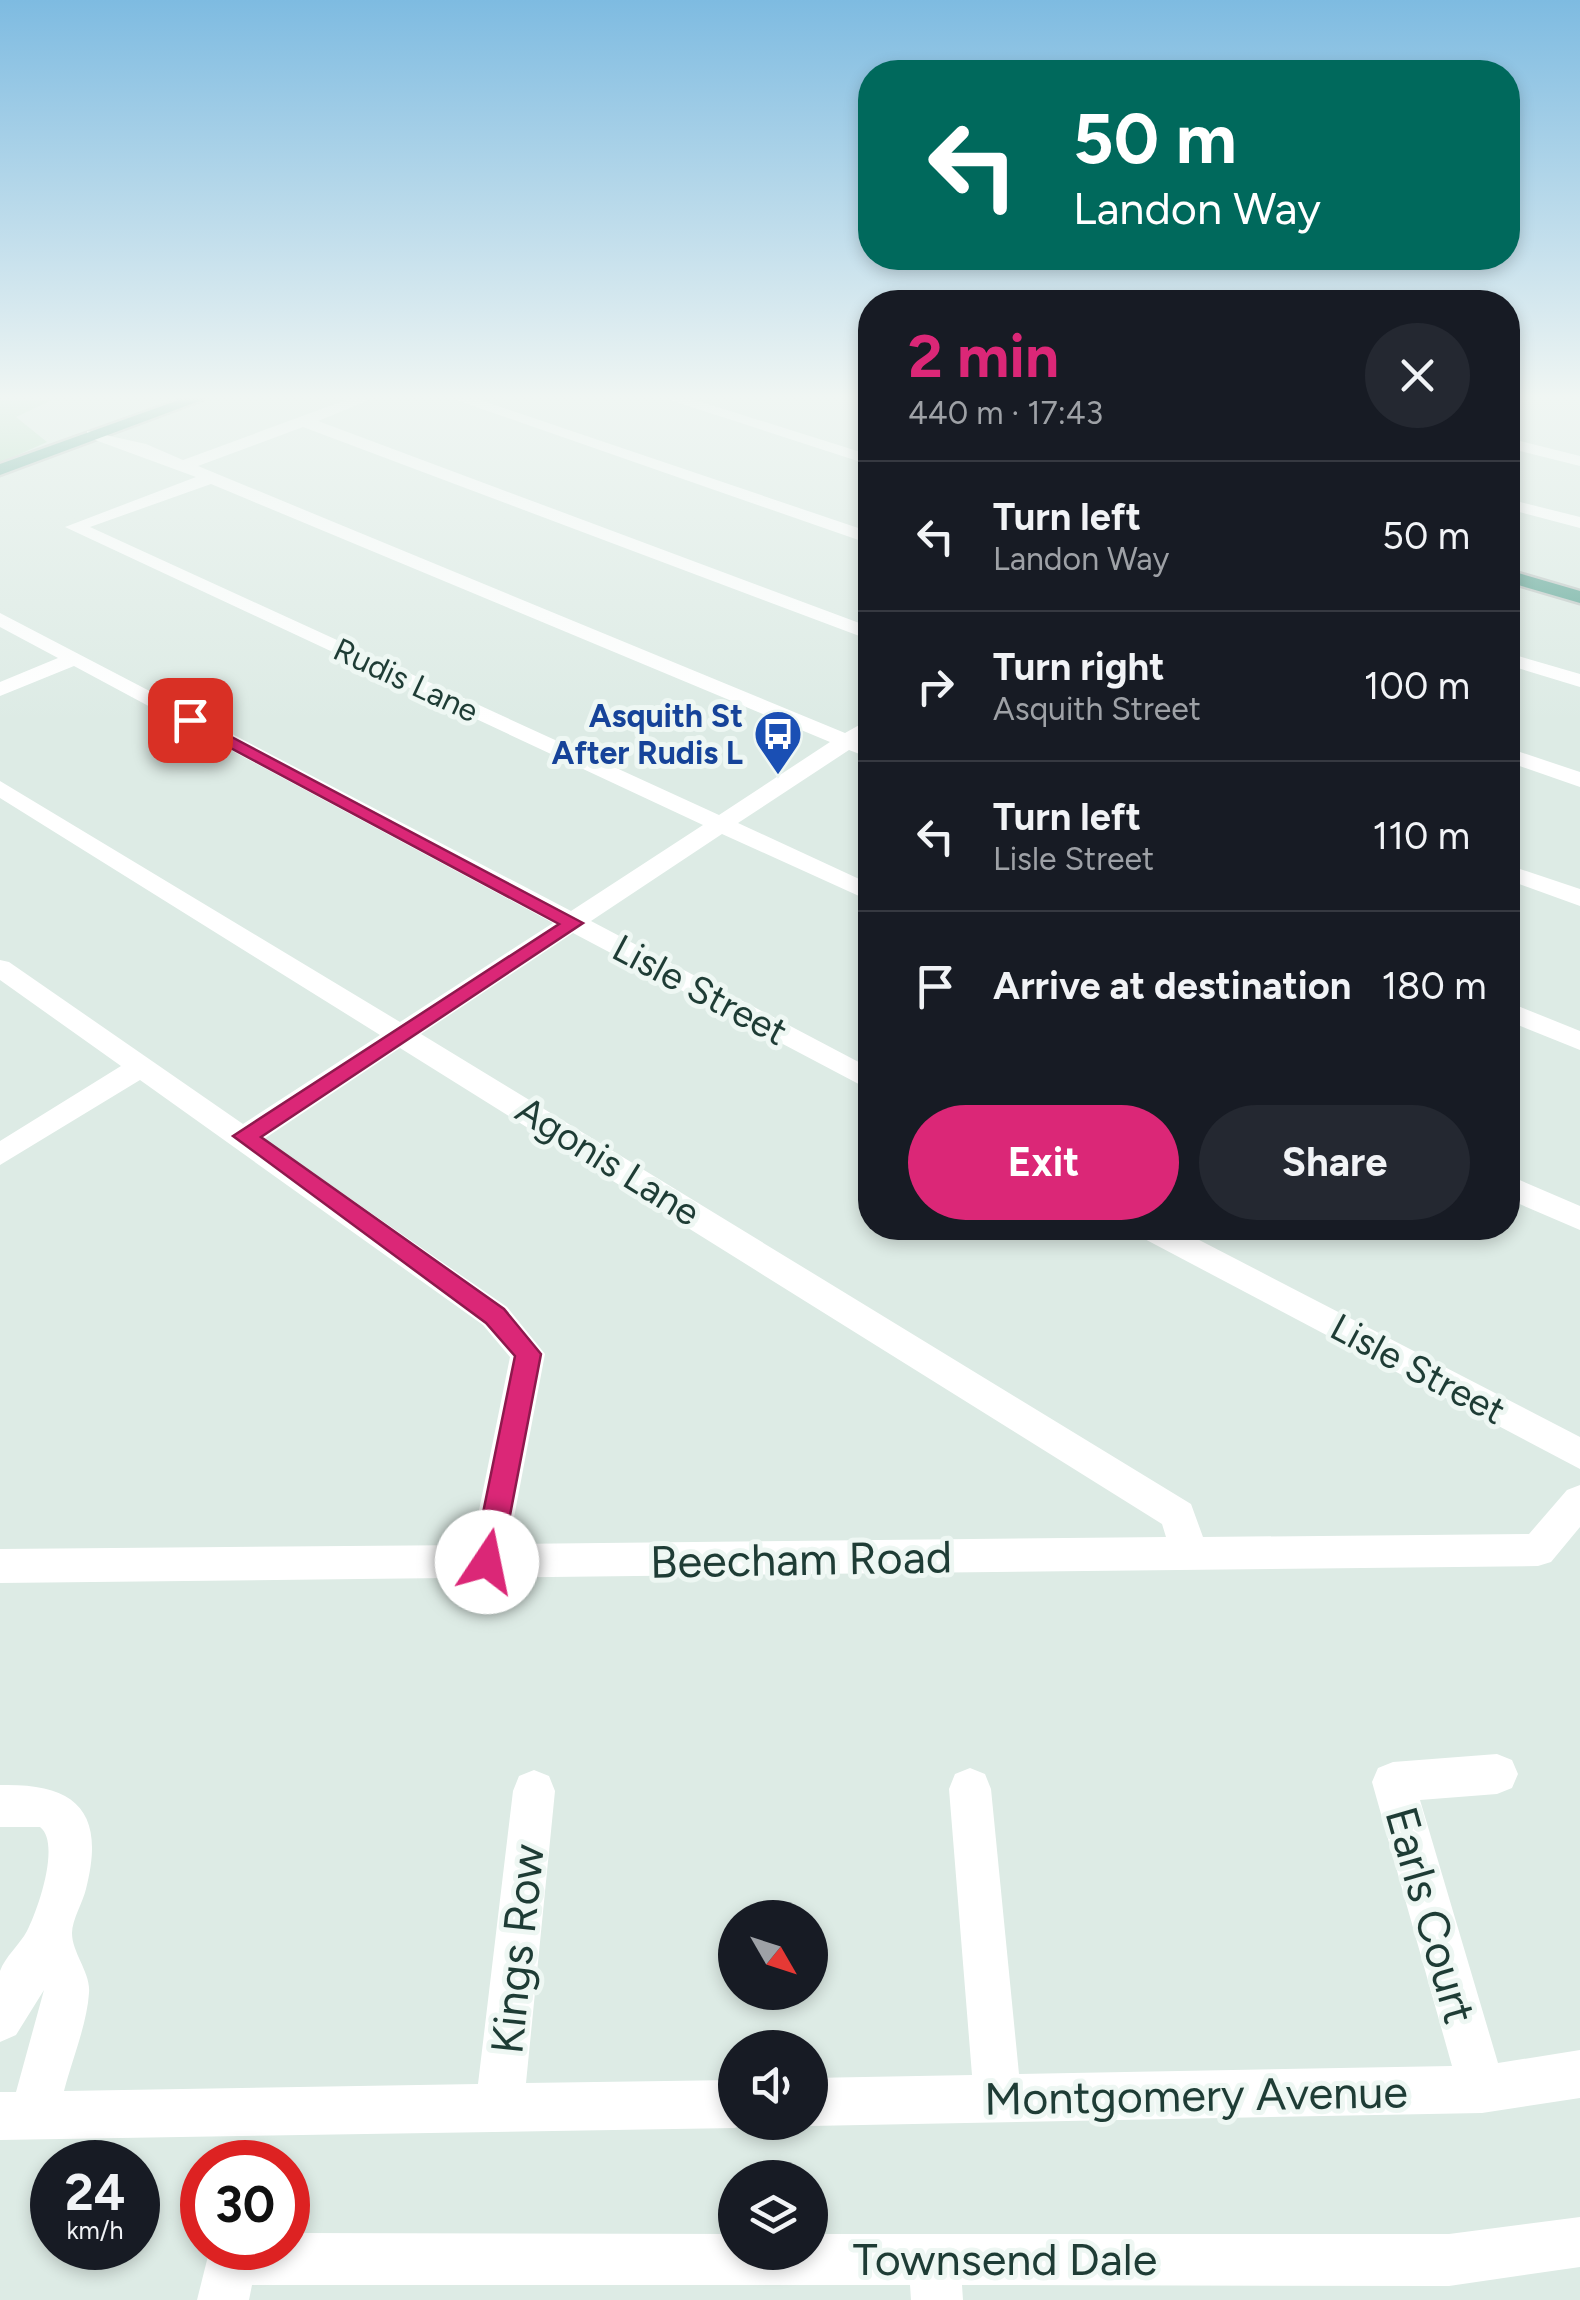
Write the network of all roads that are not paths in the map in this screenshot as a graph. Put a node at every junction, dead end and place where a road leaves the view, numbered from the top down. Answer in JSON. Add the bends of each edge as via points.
{"nodes":[{"id":1,"x":129,"y":507,"type":"edge"},
{"id":2,"x":281,"y":507,"type":"edge"},
{"id":3,"x":531,"y":507,"type":"edge"},
{"id":4,"x":780,"y":507,"type":"edge"},
{"id":5,"x":1521,"y":507,"type":"edge"},
{"id":6,"x":1580,"y":523,"type":"edge"},
{"id":7,"x":858,"y":534,"type":"edge"},
{"id":8,"x":1520,"y":580,"type":"edge"},
{"id":9,"x":1580,"y":597,"type":"edge"},
{"id":10,"x":0,"y":619,"type":"edge"},
{"id":11,"x":858,"y":630,"type":"edge"},
{"id":12,"x":74,"y":659,"type":"junction"},
{"id":13,"x":1520,"y":662,"type":"edge"},
{"id":14,"x":1580,"y":681,"type":"edge"},
{"id":15,"x":0,"y":690,"type":"edge"},
{"id":16,"x":858,"y":746,"type":"edge"},
{"id":17,"x":1520,"y":759,"type":"edge"},
{"id":18,"x":1580,"y":780,"type":"edge"},
{"id":19,"x":0,"y":788,"type":"edge"},
{"id":20,"x":721,"y":825,"type":"junction"},
{"id":21,"x":1520,"y":876,"type":"edge"},
{"id":22,"x":858,"y":888,"type":"edge"},
{"id":23,"x":1580,"y":898,"type":"edge"},
{"id":24,"x":573,"y":923,"type":"junction"},
{"id":25,"x":0,"y":968,"type":"edge"},
{"id":26,"x":1520,"y":1016,"type":"edge"},
{"id":27,"x":402,"y":1034,"type":"junction"},
{"id":28,"x":1580,"y":1041,"type":"edge"},
{"id":29,"x":142,"y":1066,"type":"junction"},
{"id":30,"x":858,"y":1074,"type":"edge"},
{"id":31,"x":244,"y":1136,"type":"junction"},
{"id":32,"x":0,"y":1155,"type":"edge"},
{"id":33,"x":1520,"y":1192,"type":"edge"},
{"id":34,"x":1580,"y":1219,"type":"edge"},
{"id":35,"x":1173,"y":1240,"type":"edge"},
{"id":36,"x":1580,"y":1454,"type":"edge"},
{"id":37,"x":1580,"y":1502,"type":"edge"},
{"id":38,"x":1190,"y":1556,"type":"junction"},
{"id":39,"x":487,"y":1562,"type":"junction"},
{"id":40,"x":0,"y":1566,"type":"edge"},
{"id":41,"x":1497,"y":1774,"type":"dead end"},
{"id":42,"x":970,"y":1789,"type":"dead end"},
{"id":43,"x":534,"y":1791,"type":"dead end"},
{"id":44,"x":0,"y":1806,"type":"edge"},
{"id":45,"x":50,"y":1934,"type":"junction"},
{"id":46,"x":0,"y":2018,"type":"edge"},
{"id":47,"x":1580,"y":2074,"type":"edge"},
{"id":48,"x":1482,"y":2089,"type":"junction"},
{"id":49,"x":998,"y":2100,"type":"junction"},
{"id":50,"x":828,"y":2102,"type":"edge"},
{"id":51,"x":718,"y":2104,"type":"edge"},
{"id":52,"x":499,"y":2107,"type":"junction"},
{"id":53,"x":17,"y":2115,"type":"edge"},
{"id":54,"x":1580,"y":2242,"type":"edge"},
{"id":55,"x":936,"y":2280,"type":"edge"},
{"id":56,"x":223,"y":2300,"type":"edge"}],
"edges":[{"from":1,"to":20,"type":"street","name":"Rudis Lane","via":[[74,527]]},
{"from":2,"to":16,"type":"street"},
{"from":3,"to":11,"type":"street"},
{"from":4,"to":7,"type":"street"},
{"from":5,"to":6,"type":"street"},
{"from":8,"to":9,"type":"main road"},
{"from":10,"to":12,"type":"street","name":"Lisle Street"},
{"from":12,"to":15,"type":"street"},
{"from":12,"to":24,"type":"street","name":"Lisle Street"},
{"from":13,"to":14,"type":"street"},
{"from":16,"to":20,"type":"street"},
{"from":17,"to":18,"type":"street"},
{"from":19,"to":27,"type":"street","name":"Agonis Lane"},
{"from":20,"to":22,"type":"street","name":"Rudis Lane"},
{"from":20,"to":24,"type":"street"},
{"from":21,"to":23,"type":"street"},
{"from":24,"to":27,"type":"street"},
{"from":24,"to":30,"type":"street","name":"Lisle Street"},
{"from":25,"to":29,"type":"street"},
{"from":26,"to":28,"type":"street"},
{"from":27,"to":31,"type":"street"},
{"from":27,"to":38,"type":"street","name":"Agonis Lane","via":[[1178,1515]]},
{"from":29,"to":31,"type":"street"},
{"from":29,"to":32,"type":"street"},
{"from":31,"to":39,"type":"street","via":[[495,1316],[528,1354]]},
{"from":33,"to":34,"type":"street"},
{"from":35,"to":36,"type":"street","name":"Lisle Street"},
{"from":37,"to":38,"type":"street","name":"Beecham Road","via":[[1538,1550]]},
{"from":38,"to":39,"type":"street","name":"Beecham Road"},
{"from":39,"to":40,"type":"street","name":"Beecham Road"},
{"from":41,"to":48,"type":"street","name":"Earls Court","via":[[1393,1782]]},
{"from":42,"to":49,"type":"street"},
{"from":43,"to":52,"type":"street","name":"Kings Row"},
{"from":44,"to":45,"type":"street","via":[[48,1807],[68,1826],[72,1855]]},
{"from":45,"to":46,"type":"street"},
{"from":45,"to":53,"type":"street","via":[[68,1990]]},
{"from":47,"to":48,"type":"street","name":"Montgomery Avenue"},
{"from":48,"to":49,"type":"street","name":"Montgomery Avenue"},
{"from":49,"to":50,"type":"street","name":"Montgomery Avenue"},
{"from":51,"to":52,"type":"street"},
{"from":52,"to":53,"type":"street"},
{"from":54,"to":55,"type":"street","name":"Townsend Dale","via":[[1449,2260]]},
{"from":55,"to":56,"type":"street","name":"Townsend Dale","via":[[232,2259]]}]}
